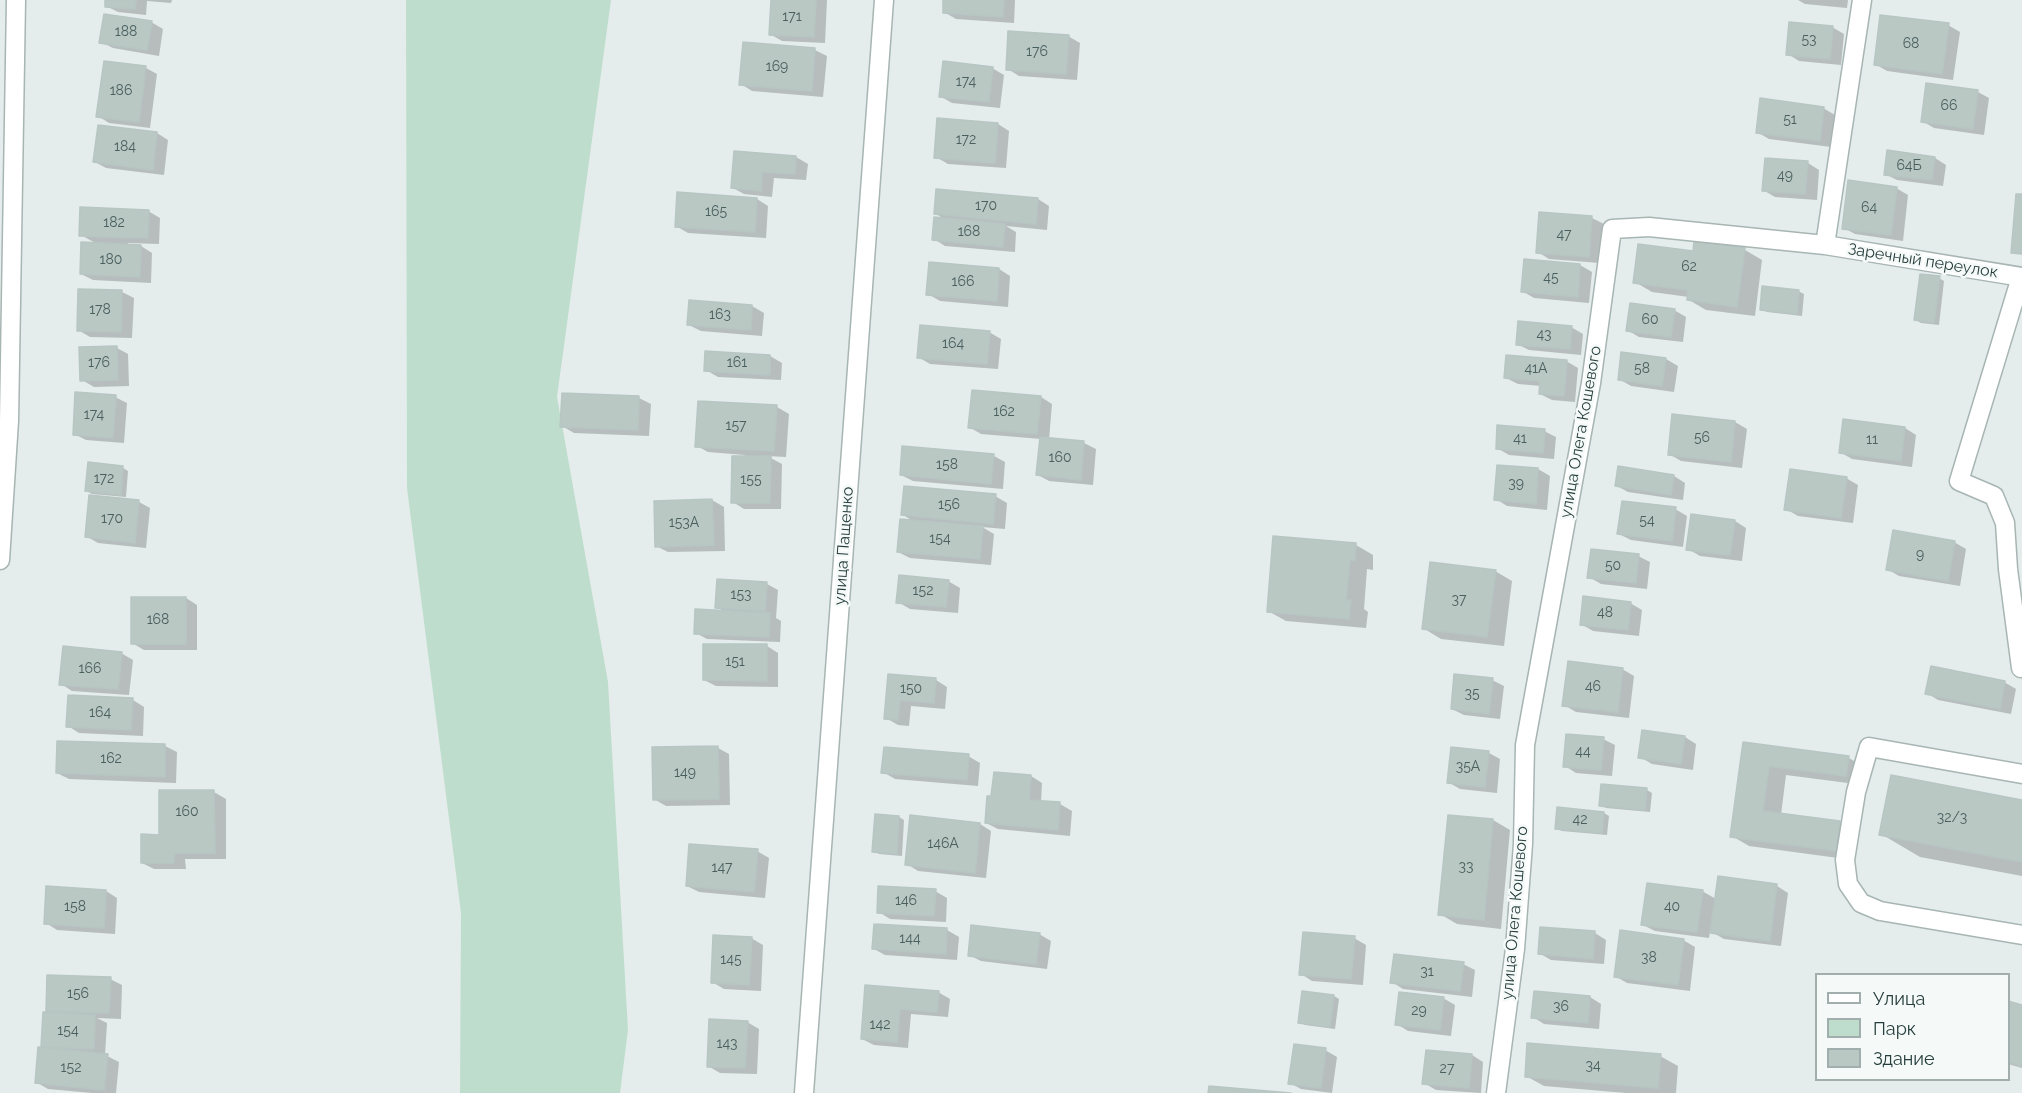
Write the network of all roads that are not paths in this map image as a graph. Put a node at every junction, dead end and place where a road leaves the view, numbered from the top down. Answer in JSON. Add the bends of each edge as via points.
{"nodes":[{"id":1,"x":16,"y":0,"type":"edge"},
{"id":2,"x":884,"y":0,"type":"edge"},
{"id":3,"x":1862,"y":0,"type":"edge"},
{"id":4,"x":1825,"y":245,"type":"junction"},
{"id":5,"x":2021,"y":277,"type":"edge"},
{"id":6,"x":0,"y":560,"type":"edge"},
{"id":7,"x":2021,"y":668,"type":"edge"},
{"id":8,"x":2022,"y":774,"type":"edge"},
{"id":9,"x":2022,"y":935,"type":"edge"},
{"id":10,"x":804,"y":1093,"type":"edge"},
{"id":11,"x":1496,"y":1093,"type":"edge"}],
"edges":[{"from":1,"to":6,"type":"street","via":[[9,421]]},
{"from":2,"to":10,"type":"street","name":"улица Пащенко"},
{"from":3,"to":4,"type":"street"},
{"from":4,"to":5,"type":"street","name":"Заречный переулок"},
{"from":4,"to":11,"type":"street","name":"улица Олега Кошевого","via":[[1649,227],[1612,229],[1591,383],[1525,746],[1515,949]]},
{"from":5,"to":7,"type":"street","via":[[1959,481],[1994,496],[2005,523]]},
{"from":8,"to":9,"type":"street","via":[[1869,747],[1856,792],[1845,861],[1848,884],[1861,903],[1880,911]]}]}
